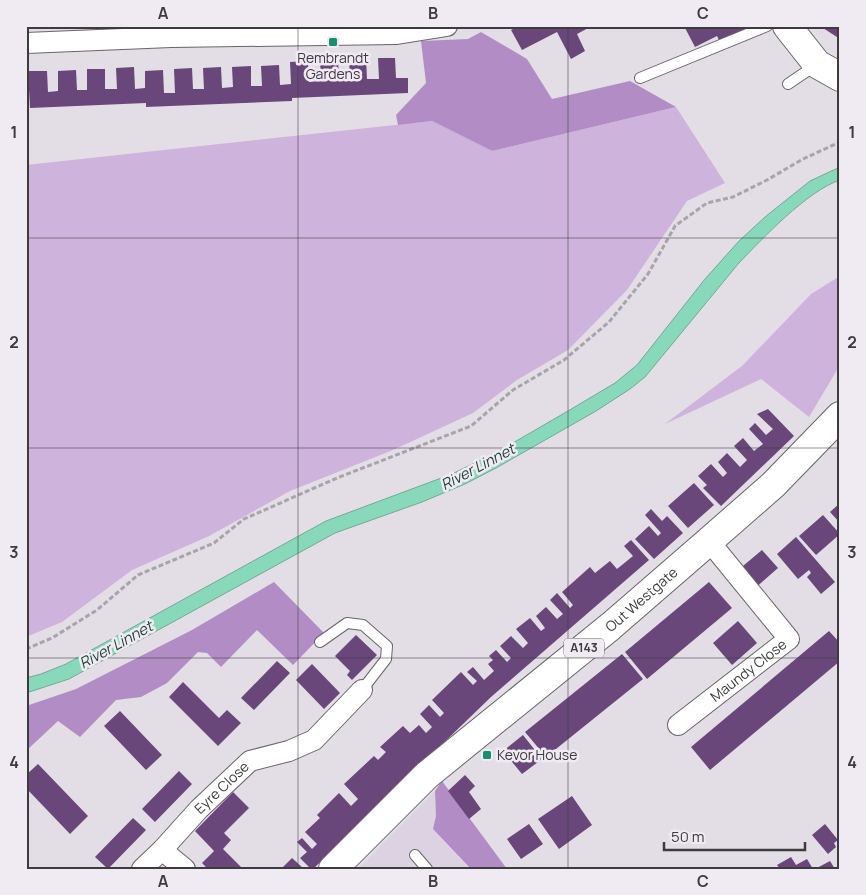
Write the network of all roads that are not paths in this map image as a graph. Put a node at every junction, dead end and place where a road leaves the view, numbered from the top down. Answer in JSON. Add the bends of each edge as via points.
{"nodes":[{"id":1,"x":447,"y":26,"type":"edge"},
{"id":2,"x":767,"y":26,"type":"edge"},
{"id":3,"x":787,"y":26,"type":"edge"},
{"id":4,"x":397,"y":30,"type":"edge"},
{"id":5,"x":266,"y":31,"type":"edge"},
{"id":6,"x":172,"y":32,"type":"edge"},
{"id":7,"x":26,"y":43,"type":"edge"},
{"id":8,"x":828,"y":70,"type":"edge"},
{"id":9,"x":640,"y":78,"type":"dead end"},
{"id":10,"x":788,"y":84,"type":"dead end"},
{"id":11,"x":837,"y":416,"type":"edge"},
{"id":12,"x":709,"y":540,"type":"junction"},
{"id":13,"x":320,"y":642,"type":"dead end"},
{"id":14,"x":362,"y":690,"type":"joint"},
{"id":15,"x":678,"y":725,"type":"dead end"},
{"id":16,"x":162,"y":850,"type":"junction"},
{"id":17,"x":415,"y":855,"type":"dead end"},
{"id":18,"x":142,"y":869,"type":"edge"},
{"id":19,"x":185,"y":869,"type":"edge"},
{"id":20,"x":333,"y":869,"type":"edge"},
{"id":21,"x":428,"y":869,"type":"edge"}],
"edges":[{"from":1,"to":4,"type":"street"},
{"from":2,"to":9,"type":"lane"},
{"from":3,"to":8,"type":"main road"},
{"from":4,"to":5,"type":"street"},
{"from":5,"to":6,"type":"street"},
{"from":6,"to":7,"type":"street"},
{"from":8,"to":10,"type":"lane"},
{"from":11,"to":12,"type":"main road","name":"Out Westgate","number":"A143","via":[[773,485]]},
{"from":12,"to":15,"type":"street","name":"Maundy Close","via":[[789,639]]},
{"from":12,"to":20,"type":"main road","name":"Out Westgate","number":"A143","via":[[611,626],[427,775]]},
{"from":13,"to":14,"type":"lane","via":[[347,622],[363,625],[387,646],[386,659]]},
{"from":14,"to":16,"type":"street","name":"Eyre Close","via":[[314,740],[289,751],[250,761],[199,809]]},
{"from":16,"to":18,"type":"street","name":"Eyre Close"},
{"from":16,"to":19,"type":"street"},
{"from":17,"to":21,"type":"lane"}]}
